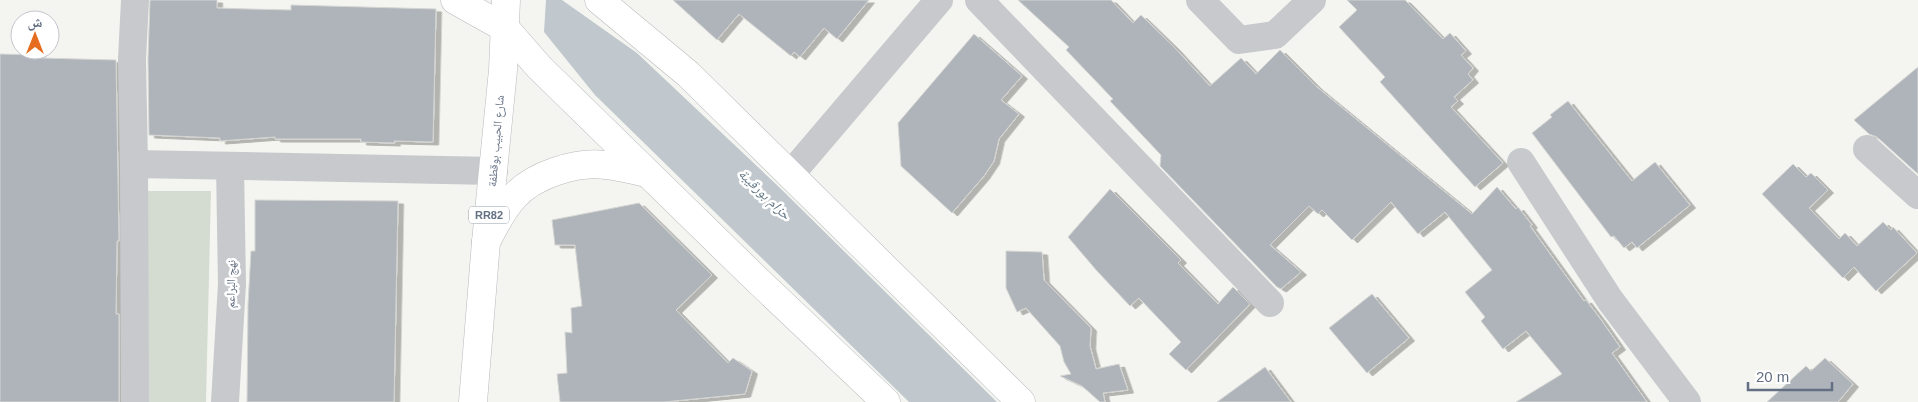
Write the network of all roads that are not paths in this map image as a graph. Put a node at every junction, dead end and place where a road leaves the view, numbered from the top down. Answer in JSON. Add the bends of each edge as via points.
{"nodes":[{"id":1,"x":136,"y":0,"type":"edge"},
{"id":2,"x":455,"y":0,"type":"edge"},
{"id":3,"x":506,"y":0,"type":"edge"},
{"id":4,"x":599,"y":0,"type":"edge"},
{"id":5,"x":939,"y":0,"type":"edge"},
{"id":6,"x":979,"y":0,"type":"edge"},
{"id":7,"x":1200,"y":0,"type":"edge"},
{"id":8,"x":1312,"y":0,"type":"edge"},
{"id":9,"x":505,"y":28,"type":"junction"},
{"id":10,"x":1867,"y":149,"type":"dead end"},
{"id":11,"x":1521,"y":162,"type":"dead end"},
{"id":12,"x":134,"y":164,"type":"junction"},
{"id":13,"x":230,"y":166,"type":"junction"},
{"id":14,"x":494,"y":171,"type":"junction"},
{"id":15,"x":647,"y":173,"type":"junction"},
{"id":16,"x":790,"y":175,"type":"junction"},
{"id":17,"x":1918,"y":195,"type":"edge"},
{"id":18,"x":486,"y":242,"type":"junction"},
{"id":19,"x":1270,"y":303,"type":"dead end"},
{"id":20,"x":135,"y":402,"type":"edge"},
{"id":21,"x":225,"y":402,"type":"edge"},
{"id":22,"x":473,"y":402,"type":"edge"},
{"id":23,"x":886,"y":402,"type":"edge"},
{"id":24,"x":1021,"y":402,"type":"edge"},
{"id":25,"x":1687,"y":402,"type":"edge"}],
"edges":[{"from":1,"to":12,"type":"street","via":[[132,59]]},
{"from":2,"to":9,"type":"main road"},
{"from":3,"to":9,"type":"main road","number":"RR82"},
{"from":4,"to":16,"type":"main road","via":[[688,74]]},
{"from":5,"to":16,"type":"street"},
{"from":6,"to":19,"type":"street"},
{"from":7,"to":8,"type":"street","via":[[1239,40],[1275,35]]},
{"from":9,"to":14,"type":"main road","name":"شارع الحبيب بوقطفة","number":"RR82"},
{"from":9,"to":15,"type":"main road","via":[[539,67]]},
{"from":10,"to":17,"type":"street"},
{"from":11,"to":25,"type":"street","via":[[1610,300]]},
{"from":12,"to":13,"type":"street"},
{"from":12,"to":20,"type":"street"},
{"from":13,"to":14,"type":"street"},
{"from":13,"to":21,"type":"street","name":"نهج البراعم","via":[[232,284]]},
{"from":14,"to":18,"type":"main road","name":"شارع الحبيب بوقطفة","number":"RR82"},
{"from":15,"to":18,"type":"main road","via":[[604,164],[564,169],[543,176],[516,195]]},
{"from":15,"to":23,"type":"main road"},
{"from":16,"to":24,"type":"main road"},
{"from":18,"to":22,"type":"main road","name":"شارع الحبيب بوقطفة","number":"RR82"}]}
